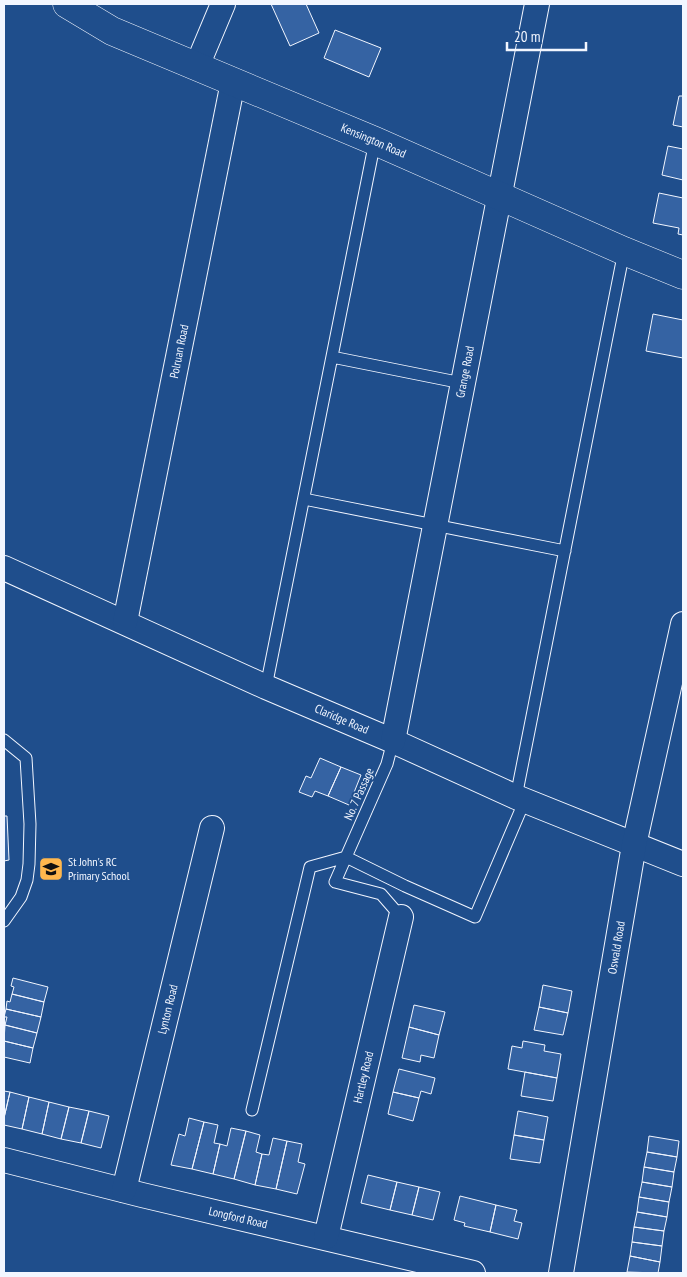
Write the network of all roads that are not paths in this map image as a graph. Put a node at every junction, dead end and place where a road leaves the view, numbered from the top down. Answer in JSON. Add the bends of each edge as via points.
{"nodes":[{"id":1,"x":67,"y":4,"type":"edge"},
{"id":2,"x":223,"y":4,"type":"edge"},
{"id":3,"x":537,"y":4,"type":"edge"},
{"id":4,"x":197,"y":66,"type":"junction"},
{"id":5,"x":233,"y":82,"type":"junction"},
{"id":6,"x":375,"y":142,"type":"junction"},
{"id":7,"x":499,"y":196,"type":"junction"},
{"id":8,"x":624,"y":251,"type":"junction"},
{"id":9,"x":683,"y":275,"type":"edge"},
{"id":10,"x":332,"y":357,"type":"junction"},
{"id":11,"x":462,"y":383,"type":"junction"},
{"id":12,"x":304,"y":499,"type":"junction"},
{"id":13,"x":435,"y":525,"type":"junction"},
{"id":14,"x":565,"y":551,"type":"junction"},
{"id":15,"x":4,"y":568,"type":"edge"},
{"id":16,"x":125,"y":622,"type":"junction"},
{"id":17,"x":683,"y":624,"type":"edge"},
{"id":18,"x":266,"y":687,"type":"junction"},
{"id":19,"x":4,"y":740,"type":"edge"},
{"id":20,"x":393,"y":741,"type":"junction"},
{"id":21,"x":521,"y":799,"type":"junction"},
{"id":22,"x":212,"y":828,"type":"dead end"},
{"id":23,"x":634,"y":845,"type":"junction"},
{"id":24,"x":346,"y":857,"type":"junction"},
{"id":25,"x":683,"y":864,"type":"edge"},
{"id":26,"x":401,"y":917,"type":"joint"},
{"id":27,"x":4,"y":921,"type":"edge"},
{"id":28,"x":252,"y":1110,"type":"dead end"},
{"id":29,"x":4,"y":1160,"type":"edge"},
{"id":30,"x":124,"y":1190,"type":"junction"},
{"id":31,"x":326,"y":1237,"type":"junction"},
{"id":32,"x":473,"y":1273,"type":"edge"},
{"id":33,"x":561,"y":1273,"type":"edge"}],
"edges":[{"from":1,"to":4,"type":"street","name":"Kensington Road","via":[[112,31]]},
{"from":2,"to":4,"type":"street"},
{"from":3,"to":7,"type":"street","name":"Grange Road"},
{"from":4,"to":5,"type":"street","name":"Kensington Road"},
{"from":5,"to":6,"type":"street","name":"Kensington Road"},
{"from":5,"to":16,"type":"street","name":"Polruan Road"},
{"from":6,"to":7,"type":"street","name":"Kensington Road"},
{"from":6,"to":10,"type":"lane"},
{"from":7,"to":8,"type":"street","name":"Kensington Road"},
{"from":7,"to":11,"type":"street","name":"Grange Road"},
{"from":8,"to":9,"type":"street","name":"Kensington Road"},
{"from":8,"to":14,"type":"lane"},
{"from":10,"to":11,"type":"lane"},
{"from":10,"to":12,"type":"lane"},
{"from":11,"to":13,"type":"street","name":"Grange Road"},
{"from":12,"to":13,"type":"lane"},
{"from":12,"to":18,"type":"lane"},
{"from":13,"to":14,"type":"lane"},
{"from":13,"to":20,"type":"street","name":"Grange Road"},
{"from":14,"to":21,"type":"lane"},
{"from":15,"to":16,"type":"street","name":"Claridge Road"},
{"from":16,"to":18,"type":"street","name":"Claridge Road"},
{"from":17,"to":23,"type":"street","name":"Oswald Road"},
{"from":18,"to":20,"type":"street","name":"Claridge Road"},
{"from":19,"to":27,"type":"lane","via":[[26,758],[30,824],[27,880]]},
{"from":20,"to":21,"type":"street","name":"Claridge Road"},
{"from":20,"to":24,"type":"lane","name":"No. 7 Passage","via":[[387,764]]},
{"from":21,"to":23,"type":"street","name":"Claridge Road"},
{"from":21,"to":24,"type":"lane","via":[[475,917]]},
{"from":22,"to":30,"type":"street","name":"Lynton Road"},
{"from":23,"to":25,"type":"street","name":"Claridge Road"},
{"from":23,"to":33,"type":"street","name":"Oswald Road"},
{"from":24,"to":26,"type":"lane","name":"No. 7 Passage","via":[[335,882],[380,894]]},
{"from":24,"to":28,"type":"lane","via":[[310,866]]},
{"from":26,"to":31,"type":"street","name":"Hartley Road"},
{"from":29,"to":30,"type":"street","name":"Longford Road"},
{"from":30,"to":31,"type":"street","name":"Longford Road"},
{"from":31,"to":32,"type":"street","name":"Longford Road"}]}
